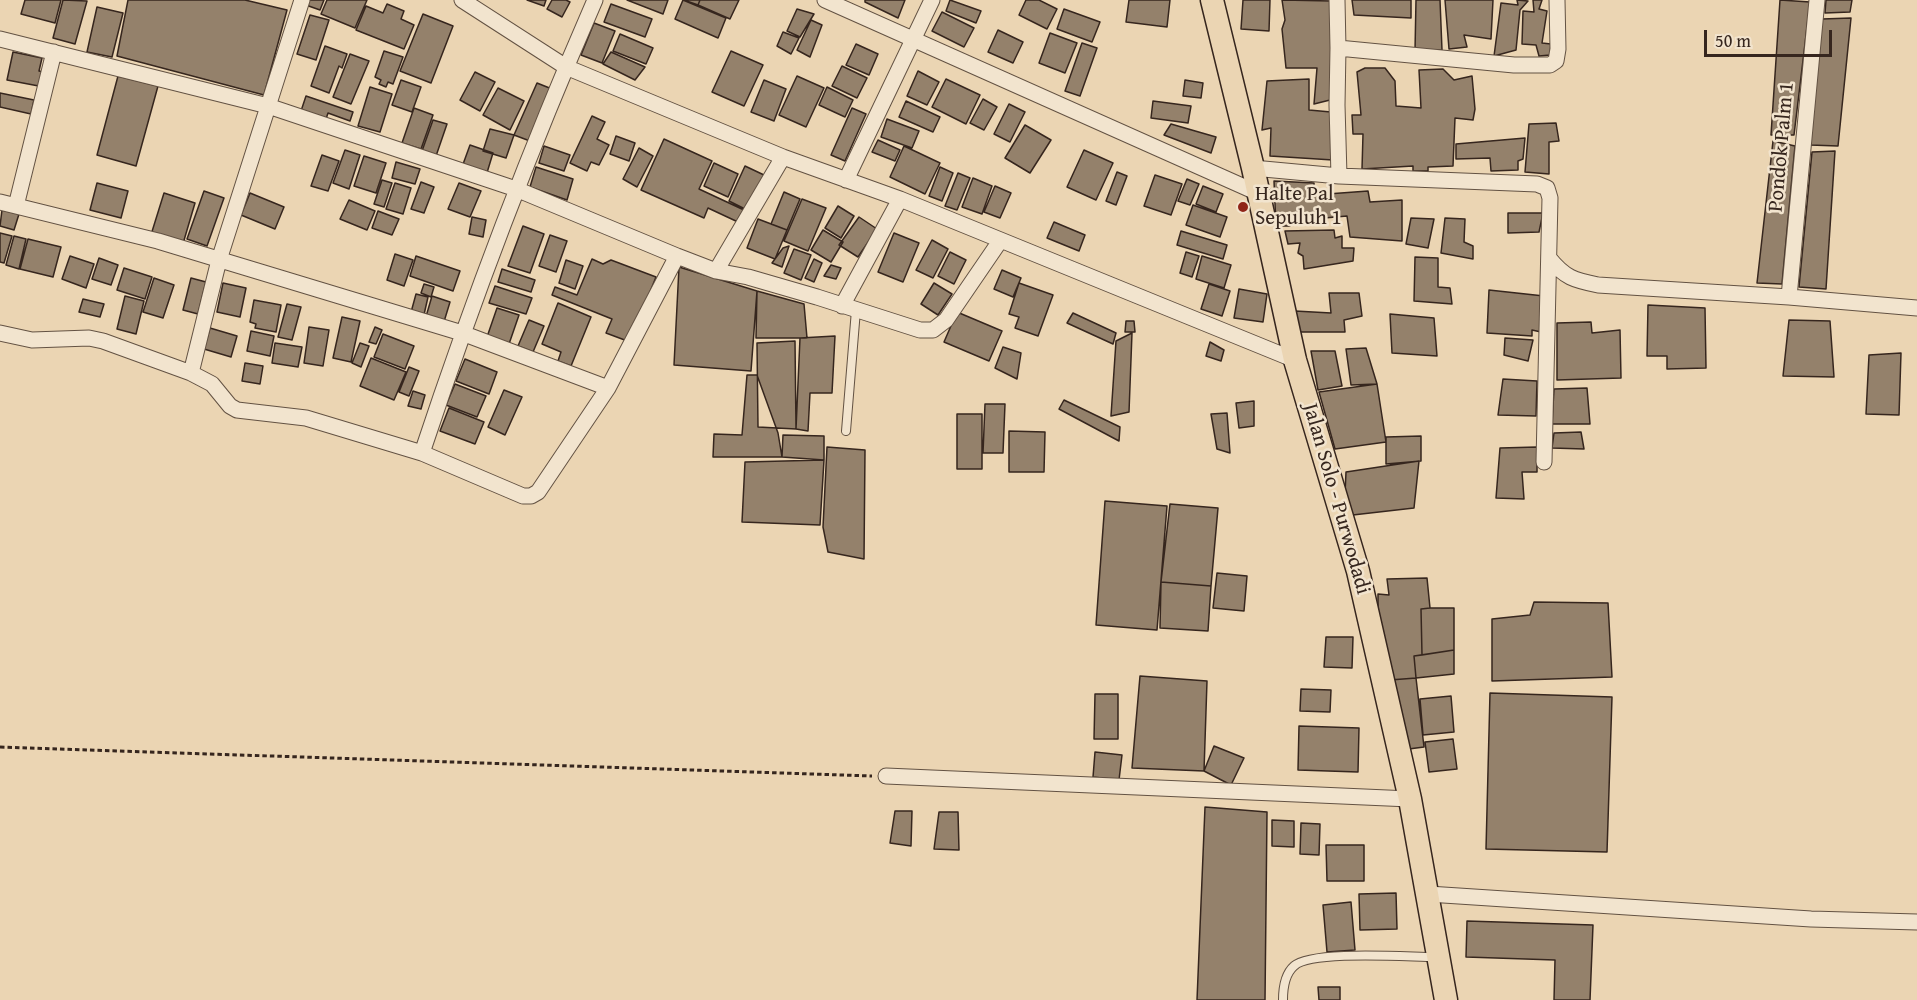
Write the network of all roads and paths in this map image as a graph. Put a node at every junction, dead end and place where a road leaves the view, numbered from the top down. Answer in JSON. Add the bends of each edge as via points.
{"nodes":[{"id":1,"x":302,"y":0,"type":"edge"},
{"id":2,"x":462,"y":0,"type":"edge"},
{"id":3,"x":595,"y":0,"type":"edge"},
{"id":4,"x":825,"y":0,"type":"edge"},
{"id":5,"x":932,"y":0,"type":"edge"},
{"id":6,"x":1212,"y":0,"type":"edge"},
{"id":7,"x":1337,"y":0,"type":"edge"},
{"id":8,"x":1557,"y":0,"type":"edge"},
{"id":9,"x":1817,"y":0,"type":"edge"},
{"id":10,"x":0,"y":39,"type":"edge"},
{"id":11,"x":912,"y":40,"type":"junction"},
{"id":12,"x":1338,"y":48,"type":"junction"},
{"id":13,"x":54,"y":52,"type":"junction"},
{"id":14,"x":566,"y":67,"type":"junction"},
{"id":15,"x":268,"y":106,"type":"junction"},
{"id":16,"x":783,"y":157,"type":"junction"},
{"id":17,"x":1253,"y":168,"type":"junction"},
{"id":18,"x":1339,"y":176,"type":"junction"},
{"id":19,"x":846,"y":180,"type":"junction"},
{"id":20,"x":516,"y":189,"type":"junction"},
{"id":21,"x":1258,"y":193,"type":"junction"},
{"id":22,"x":900,"y":199,"type":"junction"},
{"id":23,"x":0,"y":202,"type":"edge"},
{"id":24,"x":16,"y":206,"type":"junction"},
{"id":25,"x":1000,"y":241,"type":"junction"},
{"id":26,"x":677,"y":256,"type":"junction"},
{"id":27,"x":1549,"y":258,"type":"junction"},
{"id":28,"x":219,"y":260,"type":"junction"},
{"id":29,"x":716,"y":271,"type":"junction"},
{"id":30,"x":1789,"y":297,"type":"junction"},
{"id":31,"x":849,"y":308,"type":"junction"},
{"id":32,"x":1917,"y":308,"type":"edge"},
{"id":33,"x":0,"y":333,"type":"edge"},
{"id":34,"x":462,"y":333,"type":"junction"},
{"id":35,"x":1295,"y":360,"type":"junction"},
{"id":36,"x":191,"y":373,"type":"junction"},
{"id":37,"x":608,"y":388,"type":"junction"},
{"id":38,"x":846,"y":431,"type":"dead end"},
{"id":39,"x":422,"y":453,"type":"junction"},
{"id":40,"x":1544,"y":462,"type":"dead end"},
{"id":41,"x":0,"y":747,"type":"edge"},
{"id":42,"x":886,"y":776,"type":"joint"},
{"id":43,"x":1410,"y":799,"type":"junction"},
{"id":44,"x":1428,"y":894,"type":"junction"},
{"id":45,"x":1917,"y":922,"type":"edge"},
{"id":46,"x":1440,"y":957,"type":"junction"},
{"id":47,"x":1282,"y":1000,"type":"edge"},
{"id":48,"x":1446,"y":1000,"type":"edge"}],
"edges":[{"from":1,"to":15,"type":"street"},
{"from":2,"to":14,"type":"street"},
{"from":3,"to":14,"type":"street"},
{"from":4,"to":11,"type":"street"},
{"from":5,"to":11,"type":"street"},
{"from":6,"to":17,"type":"main road","name":"Jalan Solo - Purwodadi"},
{"from":7,"to":12,"type":"street"},
{"from":8,"to":12,"type":"street","via":[[1558,49],[1556,61],[1550,64]]},
{"from":9,"to":30,"type":"street","name":"Pondok Palm 1"},
{"from":10,"to":13,"type":"street"},
{"from":11,"to":19,"type":"street"},
{"from":11,"to":21,"type":"street"},
{"from":12,"to":18,"type":"street"},
{"from":13,"to":15,"type":"street"},
{"from":13,"to":24,"type":"street"},
{"from":14,"to":16,"type":"street"},
{"from":14,"to":20,"type":"street"},
{"from":15,"to":20,"type":"street"},
{"from":15,"to":28,"type":"street"},
{"from":16,"to":19,"type":"street"},
{"from":16,"to":29,"type":"street"},
{"from":17,"to":18,"type":"street"},
{"from":17,"to":21,"type":"main road","name":"Jalan Solo - Purwodadi"},
{"from":18,"to":27,"type":"street","via":[[1537,183],[1547,188],[1550,198]]},
{"from":19,"to":22,"type":"street"},
{"from":20,"to":26,"type":"street"},
{"from":20,"to":34,"type":"street"},
{"from":21,"to":35,"type":"main road","name":"Jalan Solo - Purwodadi"},
{"from":22,"to":25,"type":"street"},
{"from":22,"to":31,"type":"street"},
{"from":23,"to":24,"type":"street"},
{"from":24,"to":28,"type":"street"},
{"from":25,"to":31,"type":"street","via":[[946,320],[933,330],[912,328]]},
{"from":25,"to":35,"type":"street"},
{"from":26,"to":29,"type":"street"},
{"from":26,"to":37,"type":"street"},
{"from":27,"to":30,"type":"street","via":[[1572,279],[1598,285]]},
{"from":27,"to":40,"type":"street"},
{"from":28,"to":34,"type":"street"},
{"from":28,"to":36,"type":"street"},
{"from":29,"to":31,"type":"street"},
{"from":30,"to":32,"type":"street"},
{"from":31,"to":38,"type":"lane"},
{"from":33,"to":36,"type":"street","via":[[32,340],[104,341]]},
{"from":34,"to":37,"type":"street"},
{"from":34,"to":39,"type":"street"},
{"from":35,"to":43,"type":"main road","name":"Jalan Solo - Purwodadi","via":[[1358,571]]},
{"from":36,"to":39,"type":"street","via":[[212,384],[237,410],[306,418]]},
{"from":37,"to":39,"type":"street","via":[[538,492],[531,496]]},
{"from":41,"to":42,"type":"path"},
{"from":42,"to":43,"type":"street"},
{"from":43,"to":44,"type":"main road","name":"Jalan Solo - Purwodadi"},
{"from":44,"to":45,"type":"street","via":[[1812,919]]},
{"from":44,"to":46,"type":"main road","name":"Jalan Solo - Purwodadi"},
{"from":46,"to":47,"type":"lane","via":[[1313,958],[1294,966],[1287,974]]},
{"from":46,"to":48,"type":"main road","name":"Jalan Solo - Purwodadi"}]}
